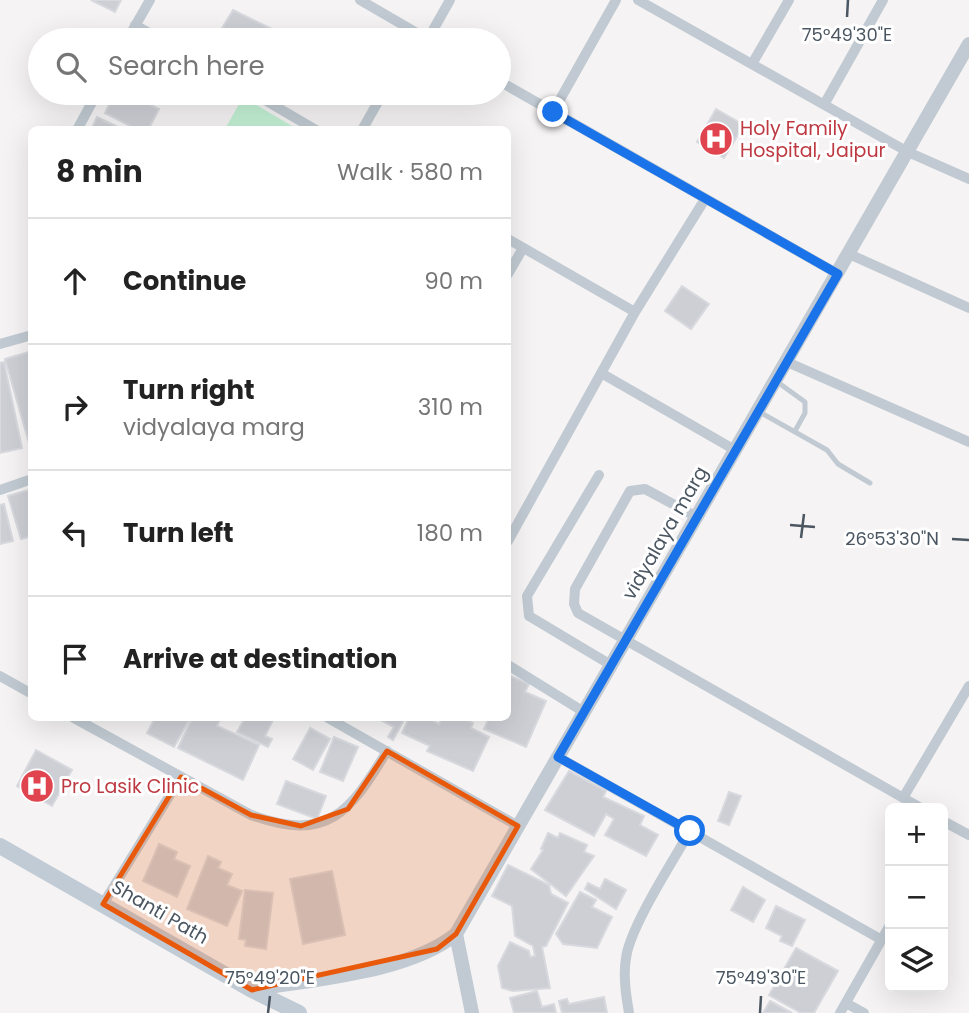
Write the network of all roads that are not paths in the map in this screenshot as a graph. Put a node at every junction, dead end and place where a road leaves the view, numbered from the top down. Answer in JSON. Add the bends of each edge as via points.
{"nodes":[{"id":1,"x":150,"y":0,"type":"edge"},
{"id":2,"x":360,"y":0,"type":"edge"},
{"id":3,"x":450,"y":0,"type":"edge"},
{"id":4,"x":616,"y":0,"type":"edge"},
{"id":5,"x":638,"y":0,"type":"edge"},
{"id":6,"x":789,"y":0,"type":"edge"},
{"id":7,"x":883,"y":0,"type":"edge"},
{"id":8,"x":135,"y":25,"type":"junction"},
{"id":9,"x":133,"y":28,"type":"edge"},
{"id":10,"x":140,"y":28,"type":"edge"},
{"id":11,"x":402,"y":28,"type":"edge"},
{"id":12,"x":435,"y":28,"type":"edge"},
{"id":13,"x":969,"y":44,"type":"edge"},
{"id":14,"x":752,"y":64,"type":"junction"},
{"id":15,"x":511,"y":88,"type":"edge"},
{"id":16,"x":825,"y":103,"type":"junction"},
{"id":17,"x":91,"y":105,"type":"edge"},
{"id":18,"x":273,"y":105,"type":"edge"},
{"id":19,"x":376,"y":105,"type":"edge"},
{"id":20,"x":553,"y":112,"type":"junction"},
{"id":21,"x":79,"y":126,"type":"edge"},
{"id":22,"x":309,"y":126,"type":"edge"},
{"id":23,"x":364,"y":126,"type":"edge"},
{"id":24,"x":908,"y":152,"type":"junction"},
{"id":25,"x":969,"y":179,"type":"edge"},
{"id":26,"x":705,"y":199,"type":"junction"},
{"id":27,"x":511,"y":241,"type":"edge"},
{"id":28,"x":523,"y":248,"type":"junction"},
{"id":29,"x":849,"y":254,"type":"junction"},
{"id":30,"x":511,"y":269,"type":"edge"},
{"id":31,"x":838,"y":274,"type":"junction"},
{"id":32,"x":969,"y":308,"type":"edge"},
{"id":33,"x":635,"y":312,"type":"junction"},
{"id":34,"x":28,"y":336,"type":"edge"},
{"id":35,"x":0,"y":344,"type":"edge"},
{"id":36,"x":787,"y":362,"type":"junction"},
{"id":37,"x":601,"y":373,"type":"junction"},
{"id":38,"x":776,"y":381,"type":"junction"},
{"id":39,"x":758,"y":411,"type":"junction"},
{"id":40,"x":796,"y":431,"type":"junction"},
{"id":41,"x":969,"y":443,"type":"edge"},
{"id":42,"x":735,"y":450,"type":"junction"},
{"id":43,"x":599,"y":475,"type":"dead end"},
{"id":44,"x":28,"y":480,"type":"edge"},
{"id":45,"x":870,"y":483,"type":"dead end"},
{"id":46,"x":0,"y":490,"type":"edge"},
{"id":47,"x":697,"y":517,"type":"junction"},
{"id":48,"x":511,"y":536,"type":"edge"},
{"id":49,"x":625,"y":641,"type":"junction"},
{"id":50,"x":611,"y":665,"type":"junction"},
{"id":51,"x":511,"y":668,"type":"edge"},
{"id":52,"x":0,"y":676,"type":"edge"},
{"id":53,"x":969,"y":686,"type":"edge"},
{"id":54,"x":28,"y":692,"type":"edge"},
{"id":55,"x":584,"y":712,"type":"junction"},
{"id":56,"x":333,"y":721,"type":"edge"},
{"id":57,"x":93,"y":722,"type":"edge"},
{"id":58,"x":387,"y":751,"type":"junction"},
{"id":59,"x":558,"y":757,"type":"junction"},
{"id":60,"x":181,"y":777,"type":"junction"},
{"id":61,"x":903,"y":798,"type":"junction"},
{"id":62,"x":912,"y":803,"type":"edge"},
{"id":63,"x":519,"y":826,"type":"junction"},
{"id":64,"x":948,"y":827,"type":"edge"},
{"id":65,"x":690,"y":831,"type":"junction"},
{"id":66,"x":969,"y":835,"type":"edge"},
{"id":67,"x":0,"y":846,"type":"edge"},
{"id":68,"x":103,"y":904,"type":"junction"},
{"id":69,"x":888,"y":929,"type":"edge"},
{"id":70,"x":456,"y":934,"type":"junction"},
{"id":71,"x":882,"y":940,"type":"junction"},
{"id":72,"x":252,"y":990,"type":"junction"},
{"id":73,"x":843,"y":1008,"type":"edge"},
{"id":74,"x":299,"y":1013,"type":"edge"},
{"id":75,"x":472,"y":1013,"type":"edge"},
{"id":76,"x":629,"y":1013,"type":"edge"},
{"id":77,"x":864,"y":1013,"type":"edge"}],
"edges":[{"from":1,"to":8,"type":"street"},
{"from":2,"to":11,"type":"street"},
{"from":3,"to":12,"type":"street"},
{"from":4,"to":20,"type":"street"},
{"from":5,"to":14,"type":"street"},
{"from":6,"to":14,"type":"street"},
{"from":7,"to":16,"type":"street"},
{"from":8,"to":9,"type":"street"},
{"from":8,"to":10,"type":"street"},
{"from":13,"to":24,"type":"street","name":"vidyalaya marg"},
{"from":14,"to":16,"type":"street"},
{"from":15,"to":20,"type":"street"},
{"from":16,"to":24,"type":"street"},
{"from":17,"to":21,"type":"street"},
{"from":18,"to":22,"type":"street"},
{"from":19,"to":23,"type":"street"},
{"from":20,"to":26,"type":"street"},
{"from":24,"to":25,"type":"street"},
{"from":24,"to":29,"type":"street","name":"vidyalaya marg"},
{"from":26,"to":31,"type":"street"},
{"from":26,"to":33,"type":"street"},
{"from":27,"to":28,"type":"street"},
{"from":28,"to":30,"type":"street"},
{"from":28,"to":33,"type":"street"},
{"from":29,"to":31,"type":"street","name":"vidyalaya marg"},
{"from":29,"to":32,"type":"street"},
{"from":31,"to":36,"type":"street","name":"vidyalaya marg"},
{"from":33,"to":37,"type":"street"},
{"from":34,"to":35,"type":"street"},
{"from":36,"to":38,"type":"street","name":"vidyalaya marg"},
{"from":36,"to":41,"type":"street"},
{"from":37,"to":42,"type":"street"},
{"from":37,"to":48,"type":"street"},
{"from":38,"to":39,"type":"street","name":"vidyalaya marg"},
{"from":38,"to":40,"type":"lane","via":[[805,402]]},
{"from":39,"to":40,"type":"lane"},
{"from":39,"to":42,"type":"street","name":"vidyalaya marg"},
{"from":40,"to":45,"type":"lane"},
{"from":42,"to":47,"type":"street","name":"vidyalaya marg"},
{"from":43,"to":50,"type":"street","via":[[527,596],[527,607],[529,616]]},
{"from":44,"to":46,"type":"street"},
{"from":47,"to":49,"type":"street","name":"vidyalaya marg"},
{"from":47,"to":49,"type":"street","via":[[645,489],[630,491],[575,590],[574,604],[578,613]]},
{"from":49,"to":50,"type":"street","name":"vidyalaya marg"},
{"from":49,"to":61,"type":"street"},
{"from":50,"to":55,"type":"street","name":"vidyalaya marg"},
{"from":51,"to":55,"type":"street"},
{"from":52,"to":54,"type":"street"},
{"from":53,"to":61,"type":"street"},
{"from":55,"to":59,"type":"street","name":"vidyalaya marg"},
{"from":56,"to":58,"type":"street"},
{"from":57,"to":60,"type":"street"},
{"from":58,"to":60,"type":"street","via":[[348,809],[301,826],[278,825],[251,815]]},
{"from":58,"to":63,"type":"street"},
{"from":59,"to":63,"type":"street","name":"vidyalaya marg"},
{"from":59,"to":65,"type":"street"},
{"from":60,"to":68,"type":"street"},
{"from":61,"to":62,"type":"street"},
{"from":63,"to":70,"type":"street","name":"vidyalaya marg"},
{"from":64,"to":66,"type":"street"},
{"from":65,"to":71,"type":"street"},
{"from":65,"to":76,"type":"street","via":[[626,957]]},
{"from":67,"to":68,"type":"main road","name":"Shanti Path"},
{"from":68,"to":72,"type":"main road","name":"Shanti Path"},
{"from":69,"to":71,"type":"street"},
{"from":70,"to":72,"type":"street","via":[[437,949],[379,966]]},
{"from":70,"to":75,"type":"street"},
{"from":71,"to":73,"type":"street"},
{"from":72,"to":74,"type":"main road","name":"Shanti Path"},
{"from":73,"to":77,"type":"street"}]}
